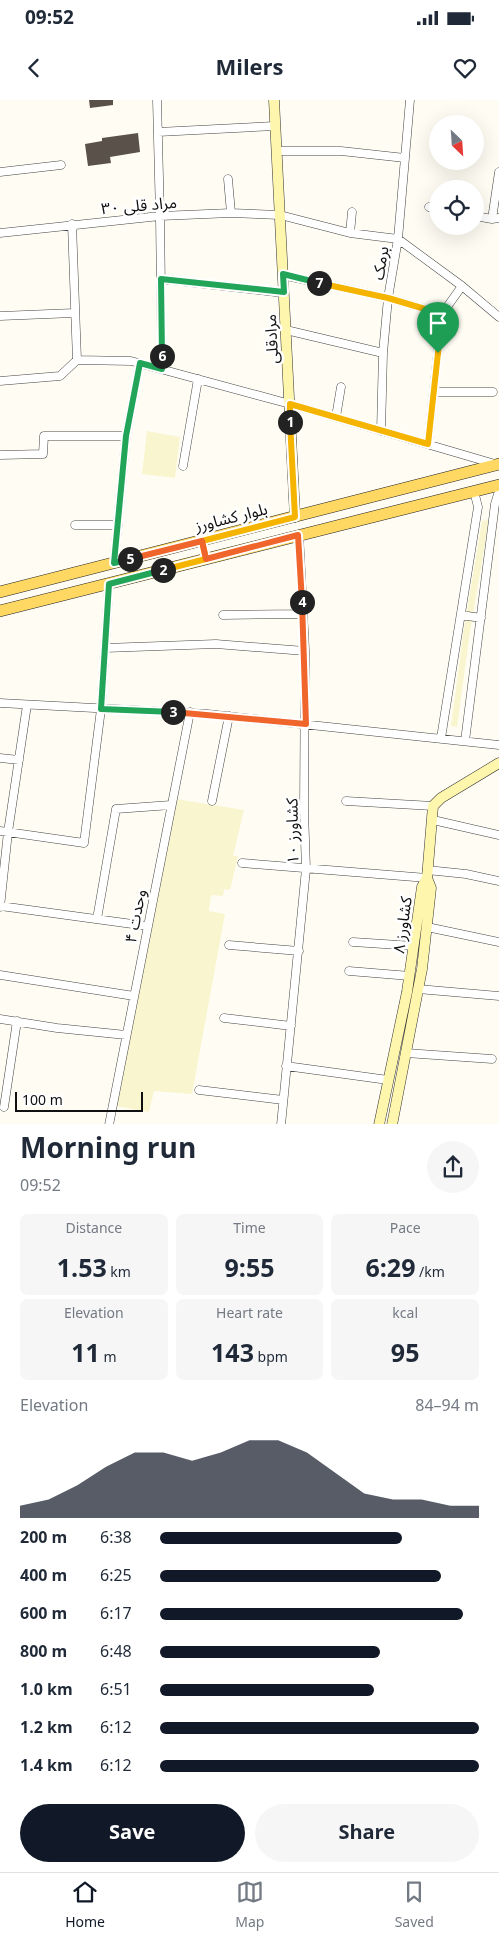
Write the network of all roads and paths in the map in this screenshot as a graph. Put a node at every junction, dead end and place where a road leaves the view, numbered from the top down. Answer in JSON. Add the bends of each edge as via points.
{"nodes":[{"id":1,"x":157,"y":100,"type":"edge"},
{"id":2,"x":274,"y":100,"type":"edge"},
{"id":3,"x":410,"y":100,"type":"edge"},
{"id":4,"x":275,"y":126,"type":"junction"},
{"id":5,"x":158,"y":132,"type":"junction"},
{"id":6,"x":277,"y":151,"type":"junction"},
{"id":7,"x":405,"y":158,"type":"junction"},
{"id":8,"x":61,"y":165,"type":"dead end"},
{"id":9,"x":0,"y":172,"type":"edge"},
{"id":10,"x":499,"y":172,"type":"edge"},
{"id":11,"x":228,"y":179,"type":"dead end"},
{"id":12,"x":352,"y":212,"type":"dead end"},
{"id":13,"x":231,"y":213,"type":"junction"},
{"id":14,"x":280,"y":215,"type":"junction"},
{"id":15,"x":160,"y":216,"type":"junction"},
{"id":16,"x":496,"y":218,"type":"edge"},
{"id":17,"x":72,"y":224,"type":"junction"},
{"id":18,"x":0,"y":233,"type":"edge"},
{"id":19,"x":350,"y":233,"type":"junction"},
{"id":20,"x":398,"y":239,"type":"junction"},
{"id":21,"x":283,"y":274,"type":"junction"},
{"id":22,"x":161,"y":279,"type":"junction"},
{"id":23,"x":462,"y":286,"type":"junction"},
{"id":24,"x":284,"y":292,"type":"junction"},
{"id":25,"x":388,"y":298,"type":"junction"},
{"id":26,"x":74,"y":313,"type":"junction"},
{"id":27,"x":442,"y":314,"type":"junction"},
{"id":28,"x":0,"y":316,"type":"edge"},
{"id":29,"x":499,"y":317,"type":"edge"},
{"id":30,"x":286,"y":330,"type":"junction"},
{"id":31,"x":384,"y":353,"type":"junction"},
{"id":32,"x":77,"y":360,"type":"junction"},
{"id":33,"x":140,"y":363,"type":"junction"},
{"id":34,"x":162,"y":369,"type":"junction"},
{"id":35,"x":198,"y":379,"type":"junction"},
{"id":36,"x":0,"y":381,"type":"edge"},
{"id":37,"x":341,"y":386,"type":"dead end"},
{"id":38,"x":434,"y":392,"type":"junction"},
{"id":39,"x":493,"y":392,"type":"dead end"},
{"id":40,"x":290,"y":404,"type":"junction"},
{"id":41,"x":336,"y":417,"type":"junction"},
{"id":42,"x":381,"y":431,"type":"junction"},
{"id":43,"x":126,"y":436,"type":"junction"},
{"id":44,"x":428,"y":444,"type":"junction"},
{"id":45,"x":0,"y":455,"type":"edge"},
{"id":46,"x":499,"y":464,"type":"edge"},
{"id":47,"x":183,"y":466,"type":"dead end"},
{"id":48,"x":499,"y":484,"type":"edge"},
{"id":49,"x":499,"y":490,"type":"edge"},
{"id":50,"x":474,"y":491,"type":"junction"},
{"id":51,"x":494,"y":512,"type":"junction"},
{"id":52,"x":477,"y":513,"type":"junction"},
{"id":53,"x":295,"y":517,"type":"junction"},
{"id":54,"x":75,"y":525,"type":"dead end"},
{"id":55,"x":118,"y":525,"type":"junction"},
{"id":56,"x":298,"y":535,"type":"junction"},
{"id":57,"x":202,"y":541,"type":"junction"},
{"id":58,"x":206,"y":559,"type":"junction"},
{"id":59,"x":114,"y":563,"type":"junction"},
{"id":60,"x":109,"y":584,"type":"junction"},
{"id":61,"x":0,"y":592,"type":"edge"},
{"id":62,"x":0,"y":611,"type":"edge"},
{"id":63,"x":303,"y":614,"type":"junction"},
{"id":64,"x":223,"y":615,"type":"dead end"},
{"id":65,"x":461,"y":615,"type":"junction"},
{"id":66,"x":481,"y":618,"type":"junction"},
{"id":67,"x":105,"y":648,"type":"junction"},
{"id":68,"x":305,"y":651,"type":"junction"},
{"id":69,"x":0,"y":703,"type":"edge"},
{"id":70,"x":27,"y":705,"type":"junction"},
{"id":71,"x":101,"y":709,"type":"junction"},
{"id":72,"x":190,"y":712,"type":"junction"},
{"id":73,"x":229,"y":716,"type":"junction"},
{"id":74,"x":306,"y":724,"type":"junction"},
{"id":75,"x":441,"y":738,"type":"junction"},
{"id":76,"x":465,"y":741,"type":"junction"},
{"id":77,"x":499,"y":745,"type":"edge"},
{"id":78,"x":0,"y":758,"type":"edge"},
{"id":79,"x":19,"y":760,"type":"junction"},
{"id":80,"x":499,"y":763,"type":"edge"},
{"id":81,"x":212,"y":801,"type":"dead end"},
{"id":82,"x":346,"y":801,"type":"dead end"},
{"id":83,"x":171,"y":805,"type":"junction"},
{"id":84,"x":433,"y":806,"type":"junction"},
{"id":85,"x":433,"y":820,"type":"junction"},
{"id":86,"x":4,"y":832,"type":"edge"},
{"id":87,"x":499,"y":835,"type":"edge"},
{"id":88,"x":242,"y":864,"type":"dead end"},
{"id":89,"x":306,"y":869,"type":"junction"},
{"id":90,"x":427,"y":874,"type":"junction"},
{"id":91,"x":499,"y":881,"type":"edge"},
{"id":92,"x":0,"y":907,"type":"edge"},
{"id":93,"x":98,"y":919,"type":"junction"},
{"id":94,"x":148,"y":926,"type":"junction"},
{"id":95,"x":422,"y":926,"type":"junction"},
{"id":96,"x":353,"y":942,"type":"dead end"},
{"id":97,"x":499,"y":942,"type":"edge"},
{"id":98,"x":229,"y":945,"type":"dead end"},
{"id":99,"x":414,"y":946,"type":"junction"},
{"id":100,"x":299,"y":951,"type":"junction"},
{"id":101,"x":349,"y":971,"type":"dead end"},
{"id":102,"x":0,"y":975,"type":"edge"},
{"id":103,"x":410,"y":976,"type":"junction"},
{"id":104,"x":418,"y":990,"type":"junction"},
{"id":105,"x":134,"y":996,"type":"junction"},
{"id":106,"x":499,"y":996,"type":"edge"},
{"id":107,"x":224,"y":1018,"type":"dead end"},
{"id":108,"x":0,"y":1019,"type":"edge"},
{"id":109,"x":17,"y":1022,"type":"junction"},
{"id":110,"x":291,"y":1026,"type":"junction"},
{"id":111,"x":126,"y":1035,"type":"junction"},
{"id":112,"x":406,"y":1053,"type":"junction"},
{"id":113,"x":492,"y":1059,"type":"dead end"},
{"id":114,"x":286,"y":1066,"type":"junction"},
{"id":115,"x":388,"y":1080,"type":"junction"},
{"id":116,"x":199,"y":1090,"type":"dead end"},
{"id":117,"x":283,"y":1100,"type":"junction"},
{"id":118,"x":4,"y":1107,"type":"dead end"},
{"id":119,"x":109,"y":1124,"type":"edge"},
{"id":120,"x":281,"y":1124,"type":"edge"},
{"id":121,"x":379,"y":1124,"type":"edge"},
{"id":122,"x":392,"y":1124,"type":"edge"}],
"edges":[{"from":1,"to":5,"type":"street"},
{"from":2,"to":4,"type":"street","name":"مرادقلی"},
{"from":3,"to":7,"type":"street","name":"برمک"},
{"from":4,"to":5,"type":"street"},
{"from":4,"to":6,"type":"street","name":"مرادقلی"},
{"from":5,"to":15,"type":"street"},
{"from":6,"to":7,"type":"street","via":[[341,151]]},
{"from":6,"to":14,"type":"street","name":"مرادقلی"},
{"from":7,"to":20,"type":"street","name":"برمک"},
{"from":8,"to":9,"type":"street"},
{"from":10,"to":16,"type":"street"},
{"from":11,"to":13,"type":"street"},
{"from":12,"to":19,"type":"street"},
{"from":13,"to":14,"type":"street","name":"مراد قلی ۳۰"},
{"from":13,"to":15,"type":"street","name":"مراد قلی ۳۰"},
{"from":14,"to":19,"type":"street","name":"مراد قلی ۳۰"},
{"from":14,"to":21,"type":"street","name":"مرادقلی"},
{"from":15,"to":17,"type":"street","name":"مراد قلی ۳۰"},
{"from":15,"to":22,"type":"street"},
{"from":17,"to":18,"type":"street","name":"مراد قلی ۳۰"},
{"from":17,"to":26,"type":"street"},
{"from":19,"to":20,"type":"street","name":"مراد قلی ۳۰"},
{"from":20,"to":23,"type":"street"},
{"from":20,"to":25,"type":"street","name":"برمک"},
{"from":21,"to":24,"type":"street","name":"مرادقلی"},
{"from":21,"to":25,"type":"street"},
{"from":22,"to":24,"type":"street"},
{"from":22,"to":34,"type":"street"},
{"from":23,"to":27,"type":"street"},
{"from":23,"to":29,"type":"street"},
{"from":24,"to":30,"type":"street","name":"مرادقلی"},
{"from":25,"to":27,"type":"street"},
{"from":25,"to":31,"type":"street","name":"برمک"},
{"from":26,"to":28,"type":"street"},
{"from":26,"to":32,"type":"street"},
{"from":27,"to":38,"type":"street"},
{"from":30,"to":31,"type":"street"},
{"from":30,"to":40,"type":"street","name":"مرادقلی"},
{"from":31,"to":42,"type":"street","name":"برمک"},
{"from":32,"to":33,"type":"street"},
{"from":32,"to":36,"type":"street","via":[[60,376]]},
{"from":33,"to":34,"type":"street"},
{"from":33,"to":43,"type":"street"},
{"from":34,"to":35,"type":"street"},
{"from":35,"to":40,"type":"street"},
{"from":35,"to":47,"type":"street"},
{"from":37,"to":41,"type":"street"},
{"from":38,"to":39,"type":"street"},
{"from":38,"to":44,"type":"street"},
{"from":40,"to":41,"type":"street"},
{"from":40,"to":53,"type":"street","name":"مرادقلی"},
{"from":41,"to":42,"type":"street"},
{"from":42,"to":44,"type":"street"},
{"from":43,"to":45,"type":"street","via":[[44,436],[42,454]]},
{"from":43,"to":55,"type":"street"},
{"from":44,"to":46,"type":"street"},
{"from":46,"to":53,"type":"main road","name":"بلوار کشاورز"},
{"from":48,"to":50,"type":"main road","name":"بلوار کشاورز"},
{"from":49,"to":51,"type":"street"},
{"from":50,"to":52,"type":"street"},
{"from":50,"to":56,"type":"main road","name":"بلوار کشاورز"},
{"from":51,"to":52,"type":"street"},
{"from":51,"to":66,"type":"street"},
{"from":52,"to":65,"type":"street"},
{"from":53,"to":57,"type":"main road","name":"بلوار کشاورز"},
{"from":54,"to":55,"type":"street"},
{"from":55,"to":59,"type":"street"},
{"from":56,"to":58,"type":"main road","name":"بلوار کشاورز"},
{"from":56,"to":63,"type":"street","name":"کشاورز ۱۰"},
{"from":57,"to":58,"type":"main road"},
{"from":57,"to":59,"type":"main road","name":"بلوار کشاورز"},
{"from":58,"to":60,"type":"main road","name":"بلوار کشاورز"},
{"from":59,"to":61,"type":"main road","name":"بلوار کشاورز"},
{"from":60,"to":62,"type":"main road","name":"بلوار کشاورز"},
{"from":60,"to":67,"type":"street"},
{"from":63,"to":64,"type":"street"},
{"from":63,"to":68,"type":"street","name":"کشاورز ۱۰"},
{"from":65,"to":66,"type":"street"},
{"from":65,"to":75,"type":"street"},
{"from":66,"to":76,"type":"street"},
{"from":67,"to":68,"type":"street","via":[[216,644]]},
{"from":67,"to":71,"type":"street"},
{"from":68,"to":74,"type":"street","name":"کشاورز ۱۰"},
{"from":69,"to":70,"type":"street"},
{"from":70,"to":71,"type":"street"},
{"from":70,"to":79,"type":"street"},
{"from":71,"to":72,"type":"street"},
{"from":71,"to":86,"type":"street","via":[[84,843]]},
{"from":72,"to":73,"type":"street"},
{"from":72,"to":83,"type":"street","name":"وحدت ۴"},
{"from":73,"to":74,"type":"street"},
{"from":73,"to":81,"type":"street"},
{"from":74,"to":75,"type":"street"},
{"from":74,"to":89,"type":"street","name":"کشاورز ۱۰"},
{"from":75,"to":76,"type":"street"},
{"from":76,"to":77,"type":"street"},
{"from":78,"to":79,"type":"street"},
{"from":79,"to":86,"type":"street"},
{"from":80,"to":84,"type":"street","via":[[440,798]]},
{"from":82,"to":84,"type":"street"},
{"from":83,"to":93,"type":"street","via":[[116,809]]},
{"from":83,"to":94,"type":"street","name":"وحدت ۴"},
{"from":84,"to":85,"type":"street","name":"کشاورز ۸"},
{"from":85,"to":87,"type":"street"},
{"from":85,"to":90,"type":"street","name":"کشاورز ۸"},
{"from":86,"to":92,"type":"street"},
{"from":88,"to":89,"type":"street"},
{"from":89,"to":90,"type":"street"},
{"from":89,"to":100,"type":"street","name":"کشاورز ۱۰"},
{"from":90,"to":91,"type":"street","via":[[466,874]]},
{"from":90,"to":95,"type":"street","name":"کشاورز ۸","via":[[422,887]]},
{"from":92,"to":93,"type":"street"},
{"from":93,"to":94,"type":"street"},
{"from":94,"to":105,"type":"street","name":"وحدت ۴"},
{"from":95,"to":97,"type":"street"},
{"from":95,"to":99,"type":"street","name":"کشاورز ۸"},
{"from":95,"to":104,"type":"street"},
{"from":96,"to":99,"type":"street"},
{"from":98,"to":100,"type":"street"},
{"from":99,"to":103,"type":"street","name":"کشاورز ۸"},
{"from":100,"to":110,"type":"street","name":"کشاورز ۱۰"},
{"from":101,"to":103,"type":"street"},
{"from":102,"to":105,"type":"street"},
{"from":103,"to":115,"type":"street","name":"کشاورز ۸"},
{"from":104,"to":106,"type":"street"},
{"from":104,"to":112,"type":"street"},
{"from":105,"to":111,"type":"street","name":"وحدت ۴"},
{"from":107,"to":110,"type":"street"},
{"from":108,"to":109,"type":"street"},
{"from":109,"to":111,"type":"street"},
{"from":109,"to":118,"type":"street"},
{"from":110,"to":114,"type":"street","name":"کشاورز ۱۰"},
{"from":111,"to":119,"type":"street","name":"وحدت ۴"},
{"from":112,"to":113,"type":"street"},
{"from":112,"to":122,"type":"street"},
{"from":114,"to":115,"type":"street"},
{"from":114,"to":117,"type":"street","name":"کشاورز ۱۰"},
{"from":115,"to":121,"type":"street","name":"کشاورز ۸"},
{"from":116,"to":117,"type":"street"},
{"from":117,"to":120,"type":"street","name":"کشاورز ۱۰"}]}
